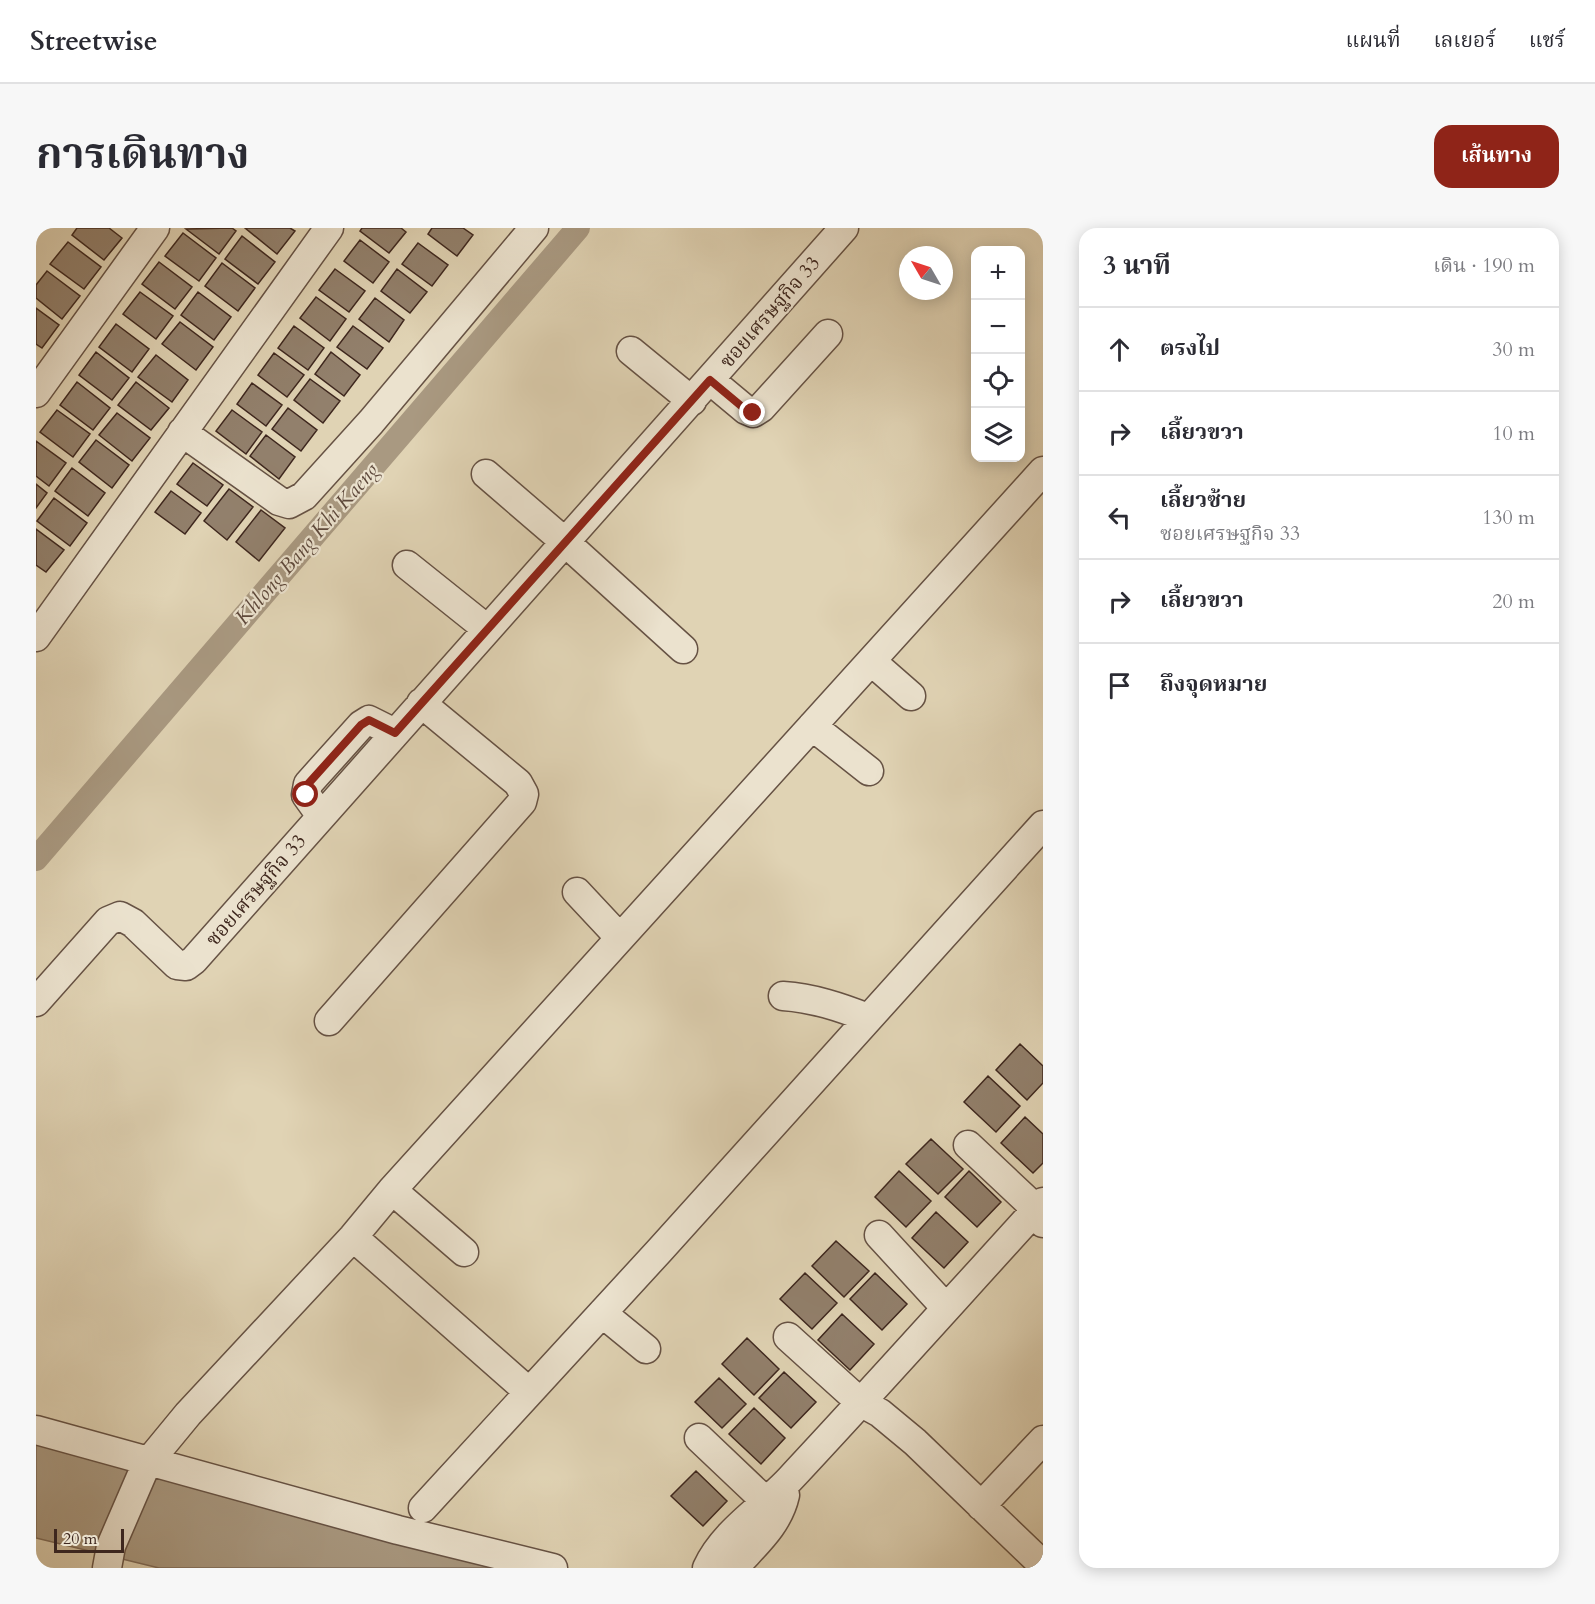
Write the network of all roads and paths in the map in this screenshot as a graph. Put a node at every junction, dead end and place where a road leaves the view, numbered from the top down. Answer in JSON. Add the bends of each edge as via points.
{"nodes":[{"id":1,"x":155,"y":228,"type":"edge"},
{"id":2,"x":329,"y":228,"type":"edge"},
{"id":3,"x":534,"y":228,"type":"edge"},
{"id":4,"x":844,"y":228,"type":"edge"},
{"id":5,"x":828,"y":334,"type":"dead end"},
{"id":6,"x":632,"y":351,"type":"dead end"},
{"id":7,"x":710,"y":380,"type":"junction"},
{"id":8,"x":36,"y":393,"type":"edge"},
{"id":9,"x":692,"y":401,"type":"junction"},
{"id":10,"x":183,"y":432,"type":"junction"},
{"id":11,"x":1043,"y":471,"type":"edge"},
{"id":12,"x":486,"y":474,"type":"dead end"},
{"id":13,"x":565,"y":542,"type":"junction"},
{"id":14,"x":407,"y":566,"type":"dead end"},
{"id":15,"x":487,"y":629,"type":"junction"},
{"id":16,"x":36,"y":637,"type":"edge"},
{"id":17,"x":682,"y":649,"type":"dead end"},
{"id":18,"x":871,"y":661,"type":"junction"},
{"id":19,"x":911,"y":696,"type":"dead end"},
{"id":20,"x":421,"y":703,"type":"junction"},
{"id":21,"x":812,"y":726,"type":"junction"},
{"id":22,"x":869,"y":771,"type":"dead end"},
{"id":23,"x":1043,"y":825,"type":"edge"},
{"id":24,"x":577,"y":892,"type":"dead end"},
{"id":25,"x":620,"y":938,"type":"junction"},
{"id":26,"x":783,"y":996,"type":"dead end"},
{"id":27,"x":36,"y":1002,"type":"edge"},
{"id":28,"x":868,"y":1018,"type":"junction"},
{"id":29,"x":329,"y":1021,"type":"dead end"},
{"id":30,"x":968,"y":1145,"type":"dead end"},
{"id":31,"x":392,"y":1190,"type":"junction"},
{"id":32,"x":1041,"y":1211,"type":"edge"},
{"id":33,"x":879,"y":1235,"type":"dead end"},
{"id":34,"x":353,"y":1237,"type":"junction"},
{"id":35,"x":464,"y":1252,"type":"dead end"},
{"id":36,"x":946,"y":1308,"type":"junction"},
{"id":37,"x":602,"y":1313,"type":"junction"},
{"id":38,"x":788,"y":1337,"type":"dead end"},
{"id":39,"x":646,"y":1348,"type":"dead end"},
{"id":40,"x":529,"y":1392,"type":"junction"},
{"id":41,"x":860,"y":1402,"type":"junction"},
{"id":42,"x":36,"y":1430,"type":"edge"},
{"id":43,"x":699,"y":1438,"type":"dead end"},
{"id":44,"x":1043,"y":1440,"type":"edge"},
{"id":45,"x":147,"y":1463,"type":"junction"},
{"id":46,"x":981,"y":1506,"type":"junction"},
{"id":47,"x":772,"y":1507,"type":"junction"},
{"id":48,"x":423,"y":1508,"type":"dead end"},
{"id":49,"x":109,"y":1557,"type":"edge"},
{"id":50,"x":1043,"y":1565,"type":"edge"},
{"id":51,"x":553,"y":1568,"type":"edge"},
{"id":52,"x":706,"y":1568,"type":"edge"},
{"id":53,"x":735,"y":1568,"type":"edge"}],
"edges":[{"from":1,"to":8,"type":"street"},
{"from":2,"to":10,"type":"street"},
{"from":3,"to":10,"type":"street","via":[[304,496],[289,504],[279,501]]},
{"from":4,"to":7,"type":"street","name":"ซอยเศรษฐกิจ 33"},
{"from":5,"to":7,"type":"street","via":[[753,413]]},
{"from":6,"to":9,"type":"street"},
{"from":7,"to":9,"type":"street","name":"ซอยเศรษฐกิจ 33"},
{"from":9,"to":13,"type":"street","name":"ซอยเศรษฐกิจ 33"},
{"from":10,"to":16,"type":"street"},
{"from":11,"to":18,"type":"street"},
{"from":12,"to":13,"type":"street"},
{"from":13,"to":15,"type":"street","name":"ซอยเศรษฐกิจ 33"},
{"from":13,"to":17,"type":"street"},
{"from":14,"to":15,"type":"street"},
{"from":15,"to":20,"type":"street","name":"ซอยเศรษฐกิจ 33"},
{"from":18,"to":19,"type":"street"},
{"from":18,"to":21,"type":"street"},
{"from":20,"to":27,"type":"street","name":"ซอยเศรษฐกิจ 33","via":[[194,960],[186,966],[177,965],[133,923],[120,916],[108,921]]},
{"from":20,"to":29,"type":"street","via":[[518,783],[524,794],[522,802]]},
{"from":21,"to":22,"type":"street"},
{"from":21,"to":25,"type":"street"},
{"from":23,"to":28,"type":"street"},
{"from":24,"to":25,"type":"street"},
{"from":25,"to":31,"type":"street"},
{"from":26,"to":28,"type":"street","via":[[835,1005]]},
{"from":28,"to":37,"type":"street"},
{"from":30,"to":32,"type":"street"},
{"from":31,"to":34,"type":"street"},
{"from":31,"to":35,"type":"street"},
{"from":32,"to":36,"type":"street"},
{"from":33,"to":36,"type":"street"},
{"from":34,"to":40,"type":"street"},
{"from":34,"to":45,"type":"street"},
{"from":36,"to":41,"type":"street"},
{"from":37,"to":39,"type":"street"},
{"from":37,"to":40,"type":"street"},
{"from":38,"to":41,"type":"street"},
{"from":40,"to":48,"type":"street"},
{"from":41,"to":46,"type":"street","via":[[915,1442]]},
{"from":41,"to":47,"type":"street","via":[[788,1481]]},
{"from":42,"to":45,"type":"street"},
{"from":43,"to":47,"type":"street"},
{"from":44,"to":46,"type":"street"},
{"from":45,"to":49,"type":"street"},
{"from":45,"to":51,"type":"street"},
{"from":46,"to":50,"type":"street"},
{"from":47,"to":52,"type":"street","via":[[726,1540]]},
{"from":47,"to":53,"type":"street","via":[[761,1540]]}]}
